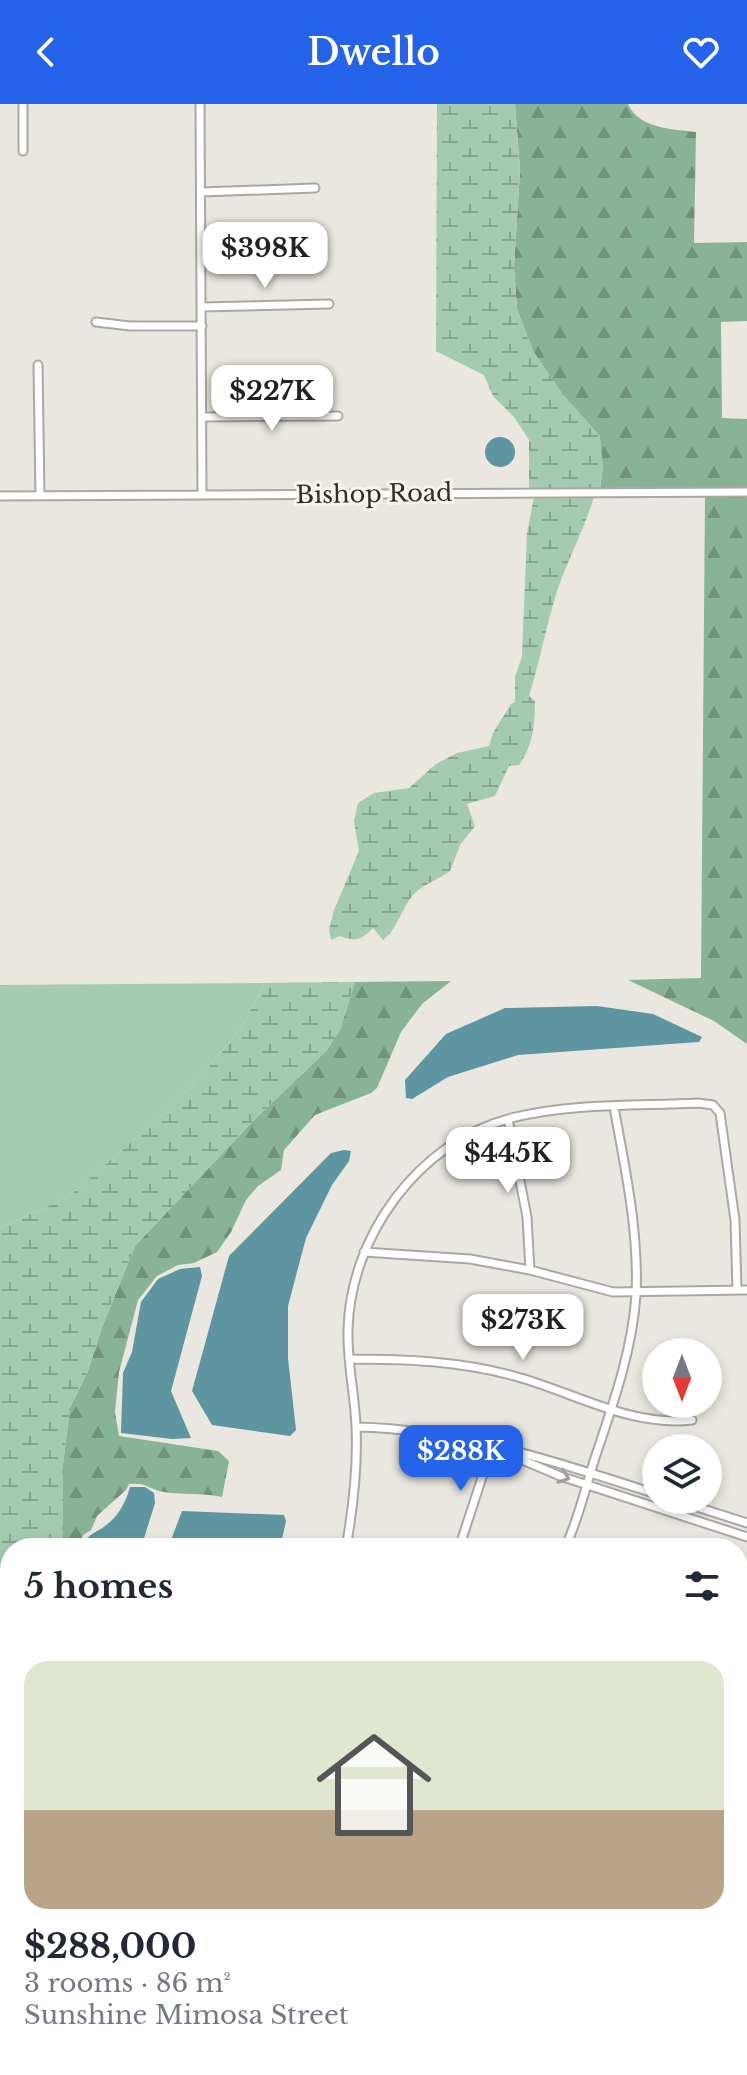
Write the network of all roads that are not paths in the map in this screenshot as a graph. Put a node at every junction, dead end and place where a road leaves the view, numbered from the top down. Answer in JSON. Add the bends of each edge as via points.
{"nodes":[{"id":1,"x":23,"y":104,"type":"edge"},
{"id":2,"x":200,"y":104,"type":"edge"},
{"id":3,"x":23,"y":151,"type":"dead end"},
{"id":4,"x":315,"y":188,"type":"dead end"},
{"id":5,"x":201,"y":192,"type":"junction"},
{"id":6,"x":329,"y":304,"type":"dead end"},
{"id":7,"x":202,"y":307,"type":"junction"},
{"id":8,"x":96,"y":322,"type":"dead end"},
{"id":9,"x":202,"y":326,"type":"junction"},
{"id":10,"x":38,"y":365,"type":"dead end"},
{"id":11,"x":338,"y":416,"type":"dead end"},
{"id":12,"x":203,"y":417,"type":"junction"},
{"id":13,"x":747,"y":492,"type":"edge"},
{"id":14,"x":202,"y":495,"type":"junction"},
{"id":15,"x":0,"y":496,"type":"edge"},
{"id":16,"x":40,"y":496,"type":"junction"},
{"id":17,"x":614,"y":1107,"type":"junction"},
{"id":18,"x":508,"y":1119,"type":"junction"},
{"id":19,"x":364,"y":1252,"type":"junction"},
{"id":20,"x":530,"y":1270,"type":"junction"},
{"id":21,"x":737,"y":1290,"type":"junction"},
{"id":22,"x":747,"y":1290,"type":"edge"},
{"id":23,"x":636,"y":1292,"type":"junction"},
{"id":24,"x":349,"y":1359,"type":"junction"},
{"id":25,"x":611,"y":1410,"type":"junction"},
{"id":26,"x":692,"y":1420,"type":"dead end"},
{"id":27,"x":356,"y":1427,"type":"junction"},
{"id":28,"x":492,"y":1447,"type":"junction"},
{"id":29,"x":590,"y":1473,"type":"junction"},
{"id":30,"x":587,"y":1485,"type":"junction"},
{"id":31,"x":642,"y":1490,"type":"edge"},
{"id":32,"x":719,"y":1514,"type":"edge"},
{"id":33,"x":747,"y":1523,"type":"edge"},
{"id":34,"x":747,"y":1537,"type":"edge"},
{"id":35,"x":347,"y":1538,"type":"edge"},
{"id":36,"x":462,"y":1538,"type":"edge"},
{"id":37,"x":569,"y":1538,"type":"edge"}],
"edges":[{"from":1,"to":3,"type":"street"},
{"from":2,"to":5,"type":"street"},
{"from":4,"to":5,"type":"street"},
{"from":5,"to":7,"type":"street"},
{"from":6,"to":7,"type":"street"},
{"from":7,"to":9,"type":"street"},
{"from":8,"to":9,"type":"street"},
{"from":9,"to":12,"type":"street"},
{"from":10,"to":16,"type":"street"},
{"from":11,"to":12,"type":"street"},
{"from":12,"to":14,"type":"street"},
{"from":13,"to":14,"type":"street","name":"Bishop Road"},
{"from":14,"to":16,"type":"street","name":"Bishop Road"},
{"from":15,"to":16,"type":"street","name":"Bishop Road"},
{"from":17,"to":18,"type":"street"},
{"from":17,"to":21,"type":"street","via":[[698,1103],[713,1105],[720,1113],[735,1220]]},
{"from":17,"to":23,"type":"street","via":[[630,1202]]},
{"from":18,"to":19,"type":"street","via":[[466,1138],[416,1175],[392,1201]]},
{"from":18,"to":20,"type":"street","via":[[527,1217]]},
{"from":19,"to":20,"type":"street","via":[[448,1256]]},
{"from":19,"to":24,"type":"street","via":[[349,1313]]},
{"from":20,"to":23,"type":"street","via":[[597,1290]]},
{"from":21,"to":22,"type":"street"},
{"from":21,"to":23,"type":"street"},
{"from":23,"to":25,"type":"street","via":[[627,1354]]},
{"from":24,"to":25,"type":"street","via":[[466,1365],[529,1380]]},
{"from":24,"to":27,"type":"street"},
{"from":25,"to":26,"type":"street","via":[[662,1421]]},
{"from":25,"to":29,"type":"street"},
{"from":27,"to":28,"type":"street","via":[[429,1431]]},
{"from":27,"to":35,"type":"street"},
{"from":28,"to":29,"type":"street"},
{"from":28,"to":30,"type":"street","one_way":true},
{"from":28,"to":36,"type":"street"},
{"from":29,"to":30,"type":"street"},
{"from":29,"to":31,"type":"street"},
{"from":30,"to":34,"type":"street"},
{"from":30,"to":37,"type":"street"},
{"from":32,"to":33,"type":"street"}]}
